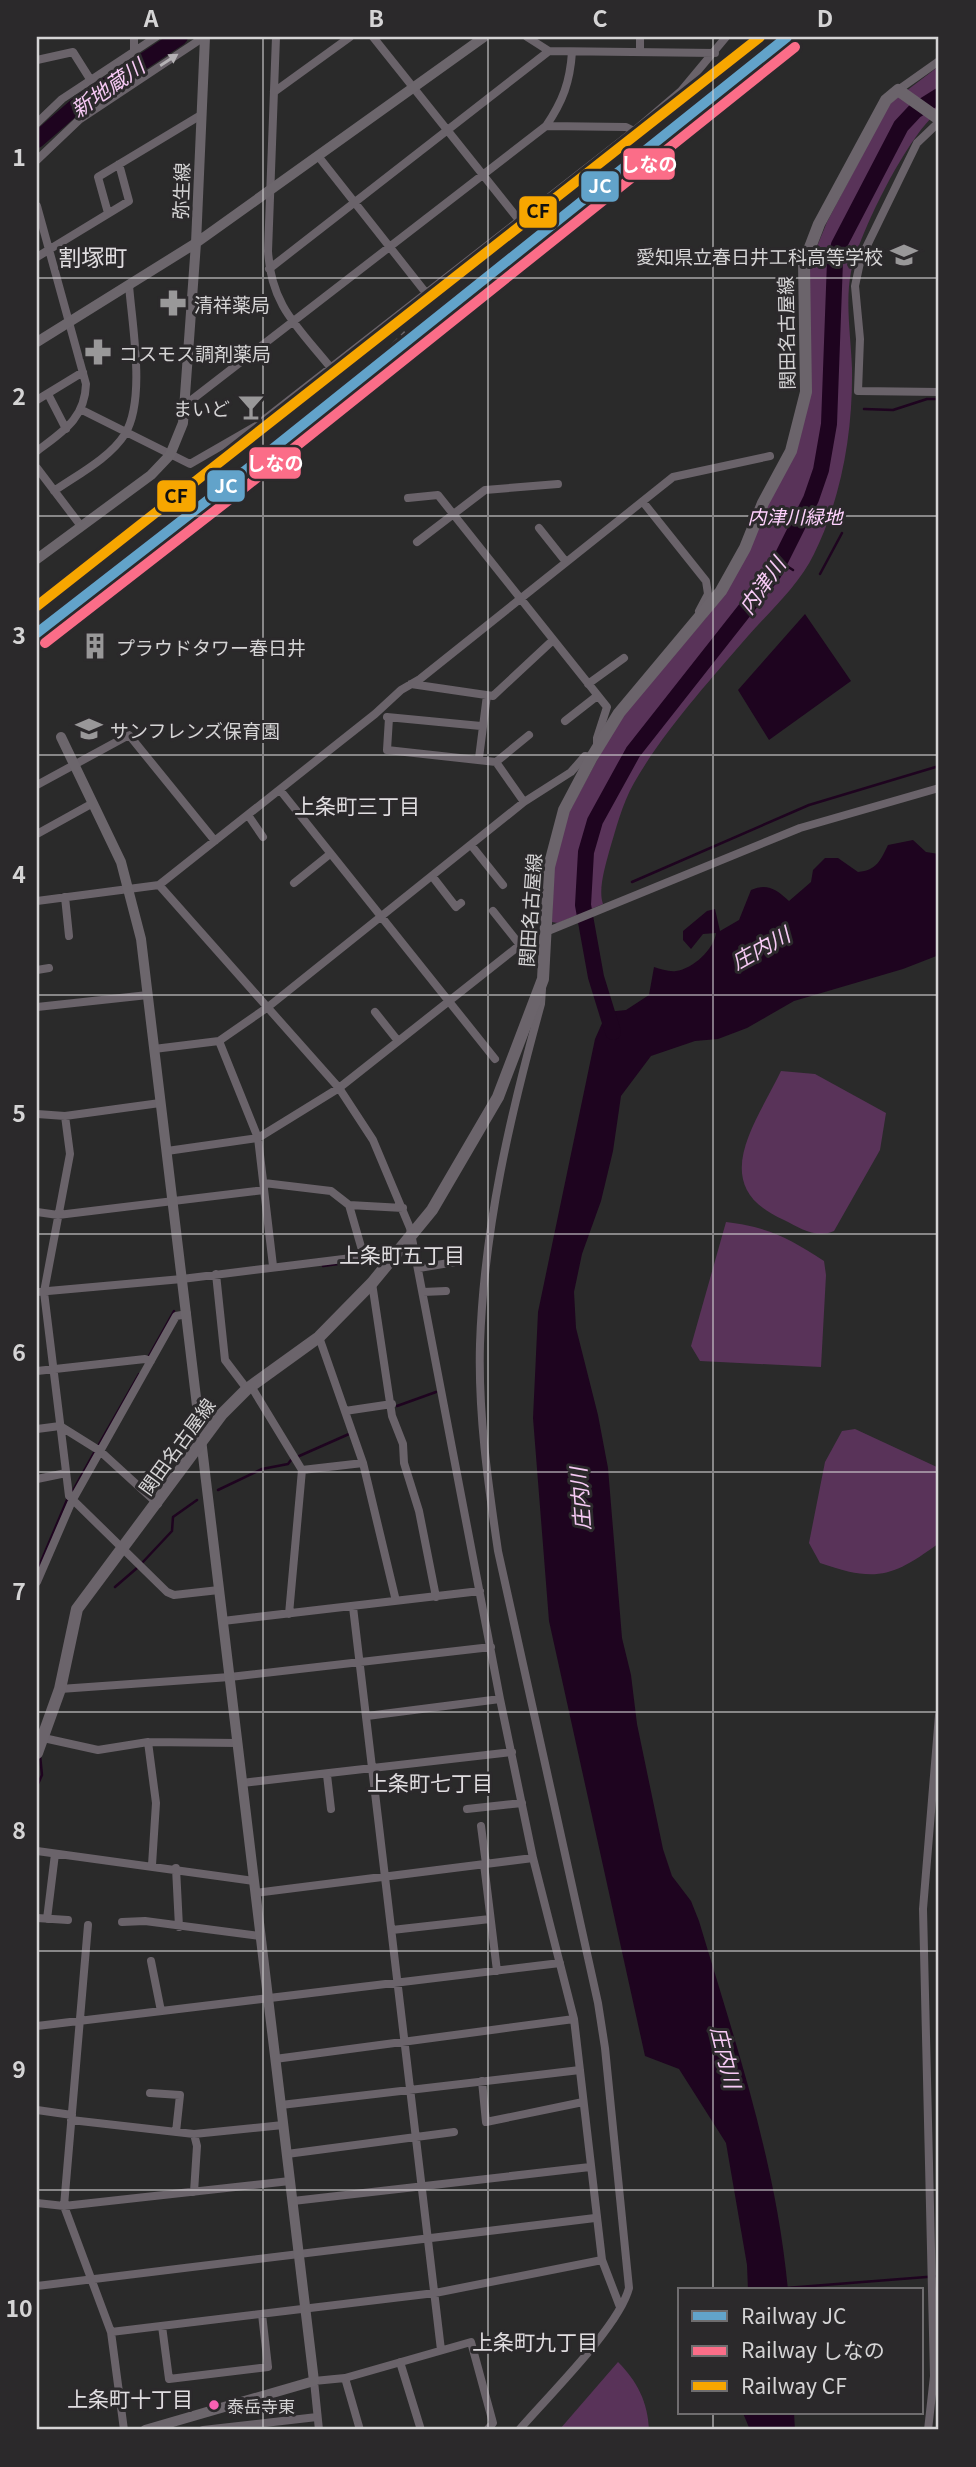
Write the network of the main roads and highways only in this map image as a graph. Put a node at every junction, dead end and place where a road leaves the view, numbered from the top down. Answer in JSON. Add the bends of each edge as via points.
{"nodes":[{"id":1,"x":938,"y":119,"type":"edge"},
{"id":2,"x":40,"y":1737,"type":"edge"},
{"id":3,"x":37,"y":1753,"type":"edge"}],
"edges":[{"from":1,"to":2,"type":"main road","name":"関田名古屋線","via":[[901,92],[886,100],[820,224],[804,263],[806,381],[795,440],[735,568],[688,633],[634,694],[594,752],[564,810],[549,867],[543,979],[498,1097],[432,1210],[411,1237],[319,1337],[249,1388],[222,1414],[77,1609],[60,1689]]},
{"from":2,"to":3,"type":"main road","name":"関田名古屋線"}]}
